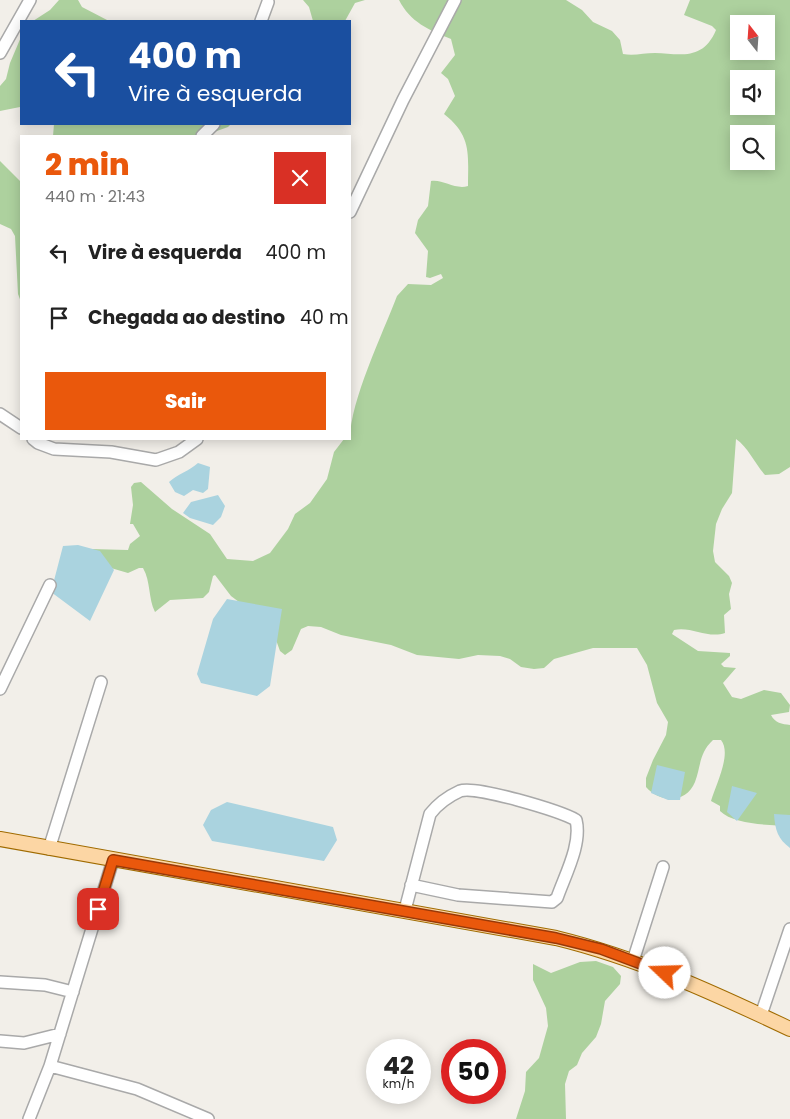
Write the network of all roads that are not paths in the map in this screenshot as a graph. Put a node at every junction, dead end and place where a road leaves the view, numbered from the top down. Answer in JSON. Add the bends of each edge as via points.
{"nodes":[{"id":1,"x":30,"y":0,"type":"edge"},
{"id":2,"x":455,"y":0,"type":"edge"},
{"id":3,"x":268,"y":2,"type":"dead end"},
{"id":4,"x":261,"y":20,"type":"edge"},
{"id":5,"x":0,"y":52,"type":"edge"},
{"id":6,"x":213,"y":125,"type":"edge"},
{"id":7,"x":203,"y":135,"type":"edge"},
{"id":8,"x":351,"y":210,"type":"edge"},
{"id":9,"x":0,"y":414,"type":"edge"},
{"id":10,"x":20,"y":427,"type":"edge"},
{"id":11,"x":34,"y":440,"type":"edge"},
{"id":12,"x":196,"y":440,"type":"edge"},
{"id":13,"x":50,"y":585,"type":"dead end"},
{"id":14,"x":101,"y":682,"type":"dead end"},
{"id":15,"x":0,"y":689,"type":"edge"},
{"id":16,"x":0,"y":839,"type":"edge"},
{"id":17,"x":49,"y":848,"type":"junction"},
{"id":18,"x":113,"y":860,"type":"junction"},
{"id":19,"x":663,"y":867,"type":"dead end"},
{"id":20,"x":411,"y":885,"type":"junction"},
{"id":21,"x":405,"y":910,"type":"junction"},
{"id":22,"x":790,"y":929,"type":"edge"},
{"id":23,"x":632,"y":961,"type":"junction"},
{"id":24,"x":0,"y":982,"type":"edge"},
{"id":25,"x":73,"y":992,"type":"junction"},
{"id":26,"x":761,"y":1015,"type":"junction"},
{"id":27,"x":790,"y":1028,"type":"edge"},
{"id":28,"x":60,"y":1034,"type":"junction"},
{"id":29,"x":0,"y":1041,"type":"edge"},
{"id":30,"x":50,"y":1066,"type":"junction"},
{"id":31,"x":29,"y":1119,"type":"edge"},
{"id":32,"x":208,"y":1119,"type":"edge"}],
"edges":[{"from":1,"to":5,"type":"street"},
{"from":2,"to":8,"type":"street"},
{"from":3,"to":4,"type":"street"},
{"from":6,"to":7,"type":"street"},
{"from":9,"to":10,"type":"street"},
{"from":11,"to":12,"type":"street","via":[[54,449],[111,452],[156,460],[179,452]]},
{"from":13,"to":15,"type":"street"},
{"from":14,"to":17,"type":"street"},
{"from":16,"to":17,"type":"main road"},
{"from":17,"to":18,"type":"main road"},
{"from":18,"to":21,"type":"main road"},
{"from":18,"to":25,"type":"street"},
{"from":19,"to":23,"type":"street"},
{"from":20,"to":20,"type":"street","via":[[430,814],[435,807],[461,791],[471,789],[511,799],[576,820],[576,842],[557,898],[552,902],[458,895]]},
{"from":20,"to":21,"type":"street"},
{"from":21,"to":23,"type":"main road","via":[[556,938],[601,949]]},
{"from":22,"to":26,"type":"street"},
{"from":23,"to":26,"type":"main road","via":[[714,992]]},
{"from":24,"to":25,"type":"street","via":[[44,985]]},
{"from":25,"to":28,"type":"street"},
{"from":26,"to":27,"type":"main road"},
{"from":28,"to":29,"type":"street","via":[[24,1043]]},
{"from":28,"to":30,"type":"street"},
{"from":30,"to":31,"type":"street"},
{"from":30,"to":32,"type":"street","via":[[137,1089]]}]}
